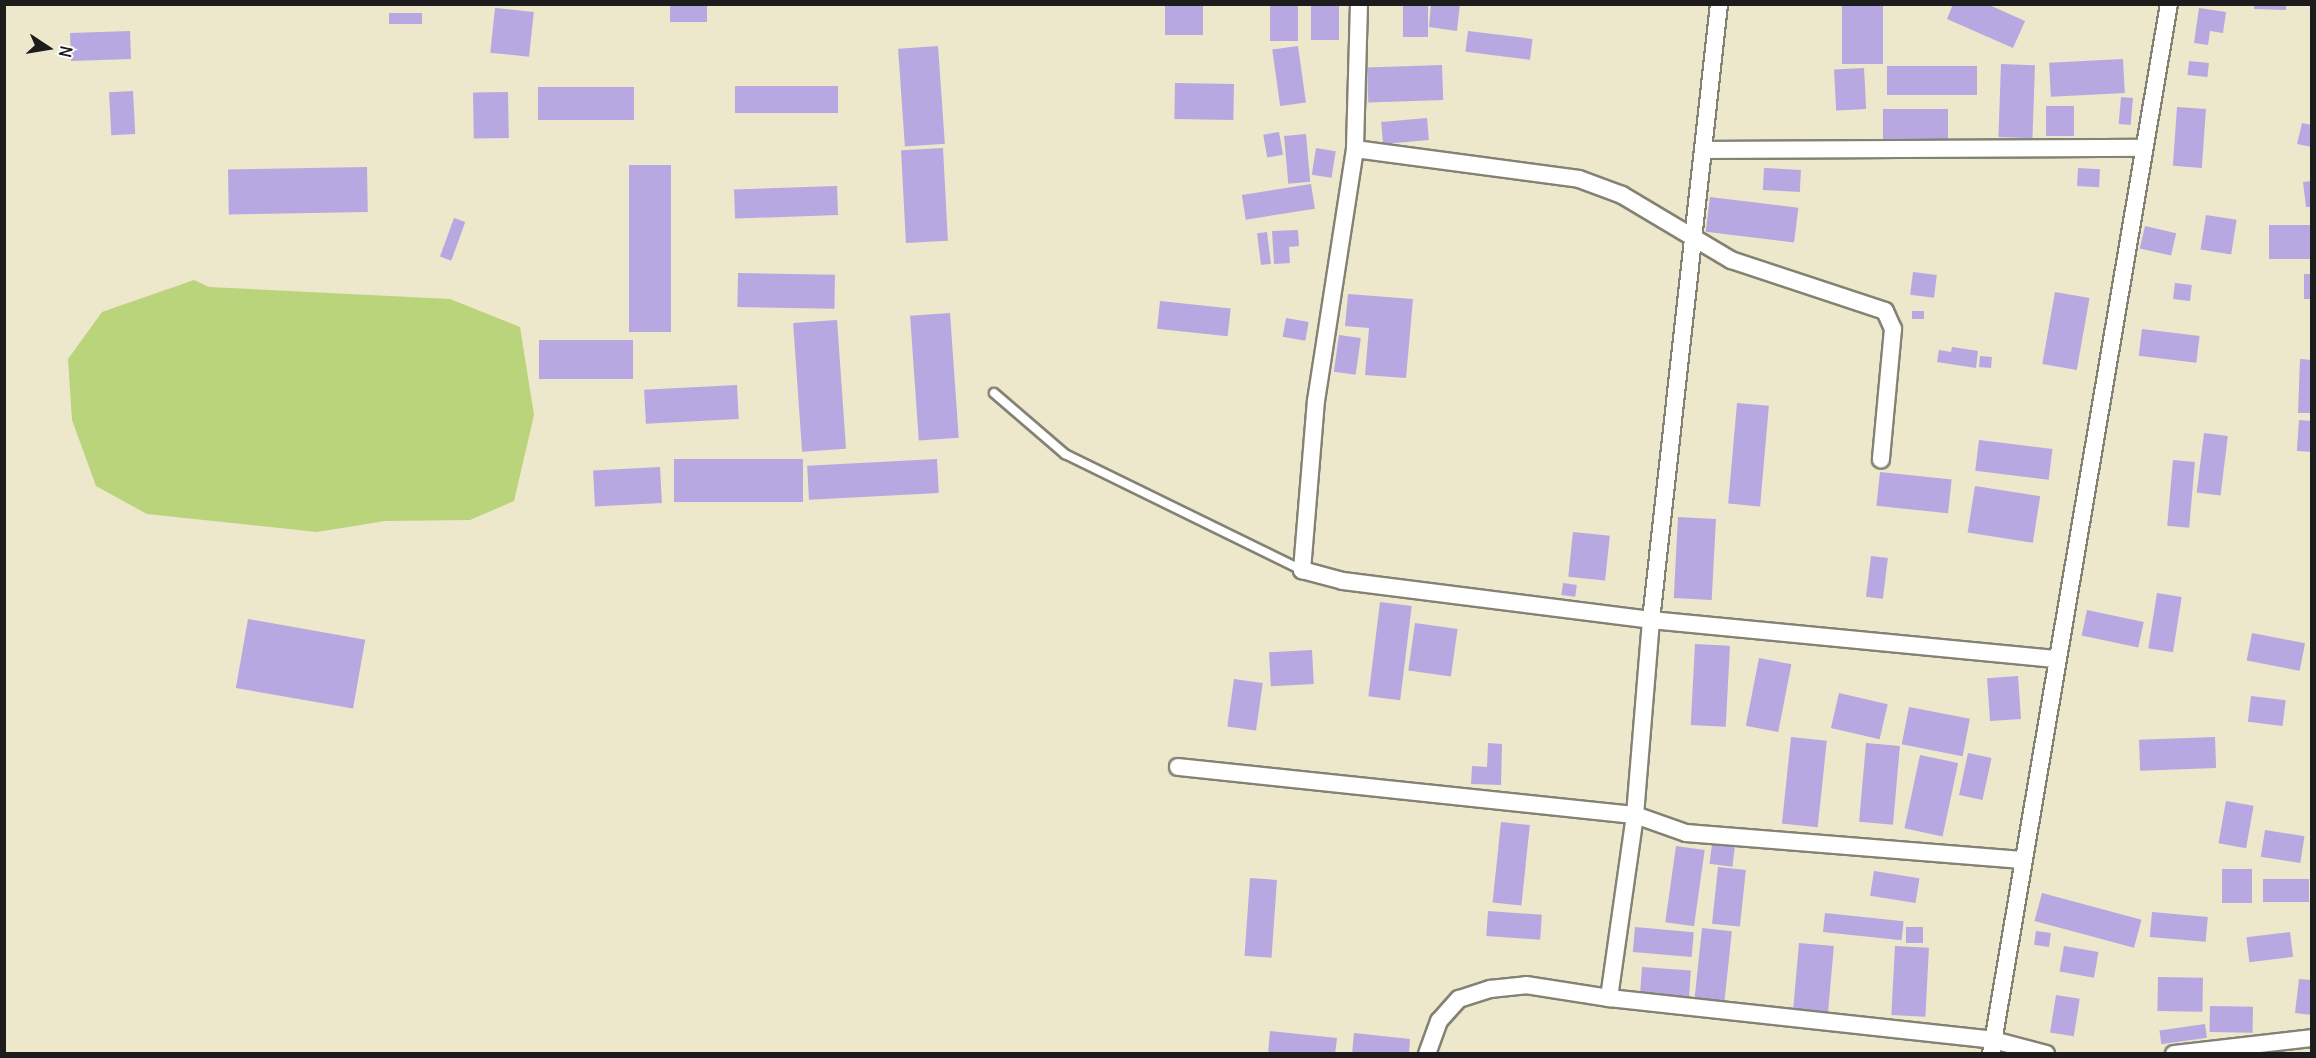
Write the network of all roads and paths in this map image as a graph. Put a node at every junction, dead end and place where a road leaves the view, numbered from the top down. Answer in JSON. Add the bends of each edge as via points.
{"nodes":[{"id":1,"x":1359,"y":4,"type":"edge"},
{"id":2,"x":1719,"y":4,"type":"edge"},
{"id":3,"x":2169,"y":4,"type":"edge"},
{"id":4,"x":2144,"y":148,"type":"junction"},
{"id":5,"x":1355,"y":149,"type":"junction"},
{"id":6,"x":1707,"y":150,"type":"junction"},
{"id":7,"x":1696,"y":236,"type":"junction"},
{"id":8,"x":994,"y":393,"type":"dead end"},
{"id":9,"x":1881,"y":459,"type":"dead end"},
{"id":10,"x":1302,"y":570,"type":"junction"},
{"id":11,"x":1651,"y":621,"type":"junction"},
{"id":12,"x":2055,"y":659,"type":"junction"},
{"id":13,"x":1178,"y":767,"type":"dead end"},
{"id":14,"x":1635,"y":814,"type":"junction"},
{"id":15,"x":2022,"y":860,"type":"junction"},
{"id":16,"x":1609,"y":998,"type":"junction"},
{"id":17,"x":2312,"y":1038,"type":"edge"},
{"id":18,"x":1992,"y":1047,"type":"edge"},
{"id":19,"x":1427,"y":1053,"type":"edge"},
{"id":20,"x":2046,"y":1053,"type":"edge"},
{"id":21,"x":2174,"y":1053,"type":"edge"}],
"edges":[{"from":1,"to":5,"type":"street"},
{"from":2,"to":6,"type":"street"},
{"from":3,"to":4,"type":"street"},
{"from":4,"to":6,"type":"street"},
{"from":4,"to":12,"type":"street"},
{"from":5,"to":7,"type":"street","via":[[1579,179],[1622,195]]},
{"from":5,"to":10,"type":"street","via":[[1316,400]]},
{"from":6,"to":7,"type":"street"},
{"from":7,"to":9,"type":"street","via":[[1731,260],[1885,311],[1893,329]]},
{"from":7,"to":11,"type":"street"},
{"from":8,"to":10,"type":"lane","via":[[1065,454]]},
{"from":10,"to":11,"type":"street","via":[[1343,580]]},
{"from":11,"to":12,"type":"street"},
{"from":11,"to":14,"type":"street"},
{"from":12,"to":15,"type":"street"},
{"from":13,"to":14,"type":"street"},
{"from":14,"to":15,"type":"street","via":[[1686,833]]},
{"from":14,"to":16,"type":"street"},
{"from":15,"to":18,"type":"street"},
{"from":16,"to":18,"type":"street"},
{"from":16,"to":19,"type":"street","via":[[1526,985],[1490,989],[1459,999],[1439,1021]]},
{"from":17,"to":21,"type":"street"},
{"from":18,"to":20,"type":"street"}]}
